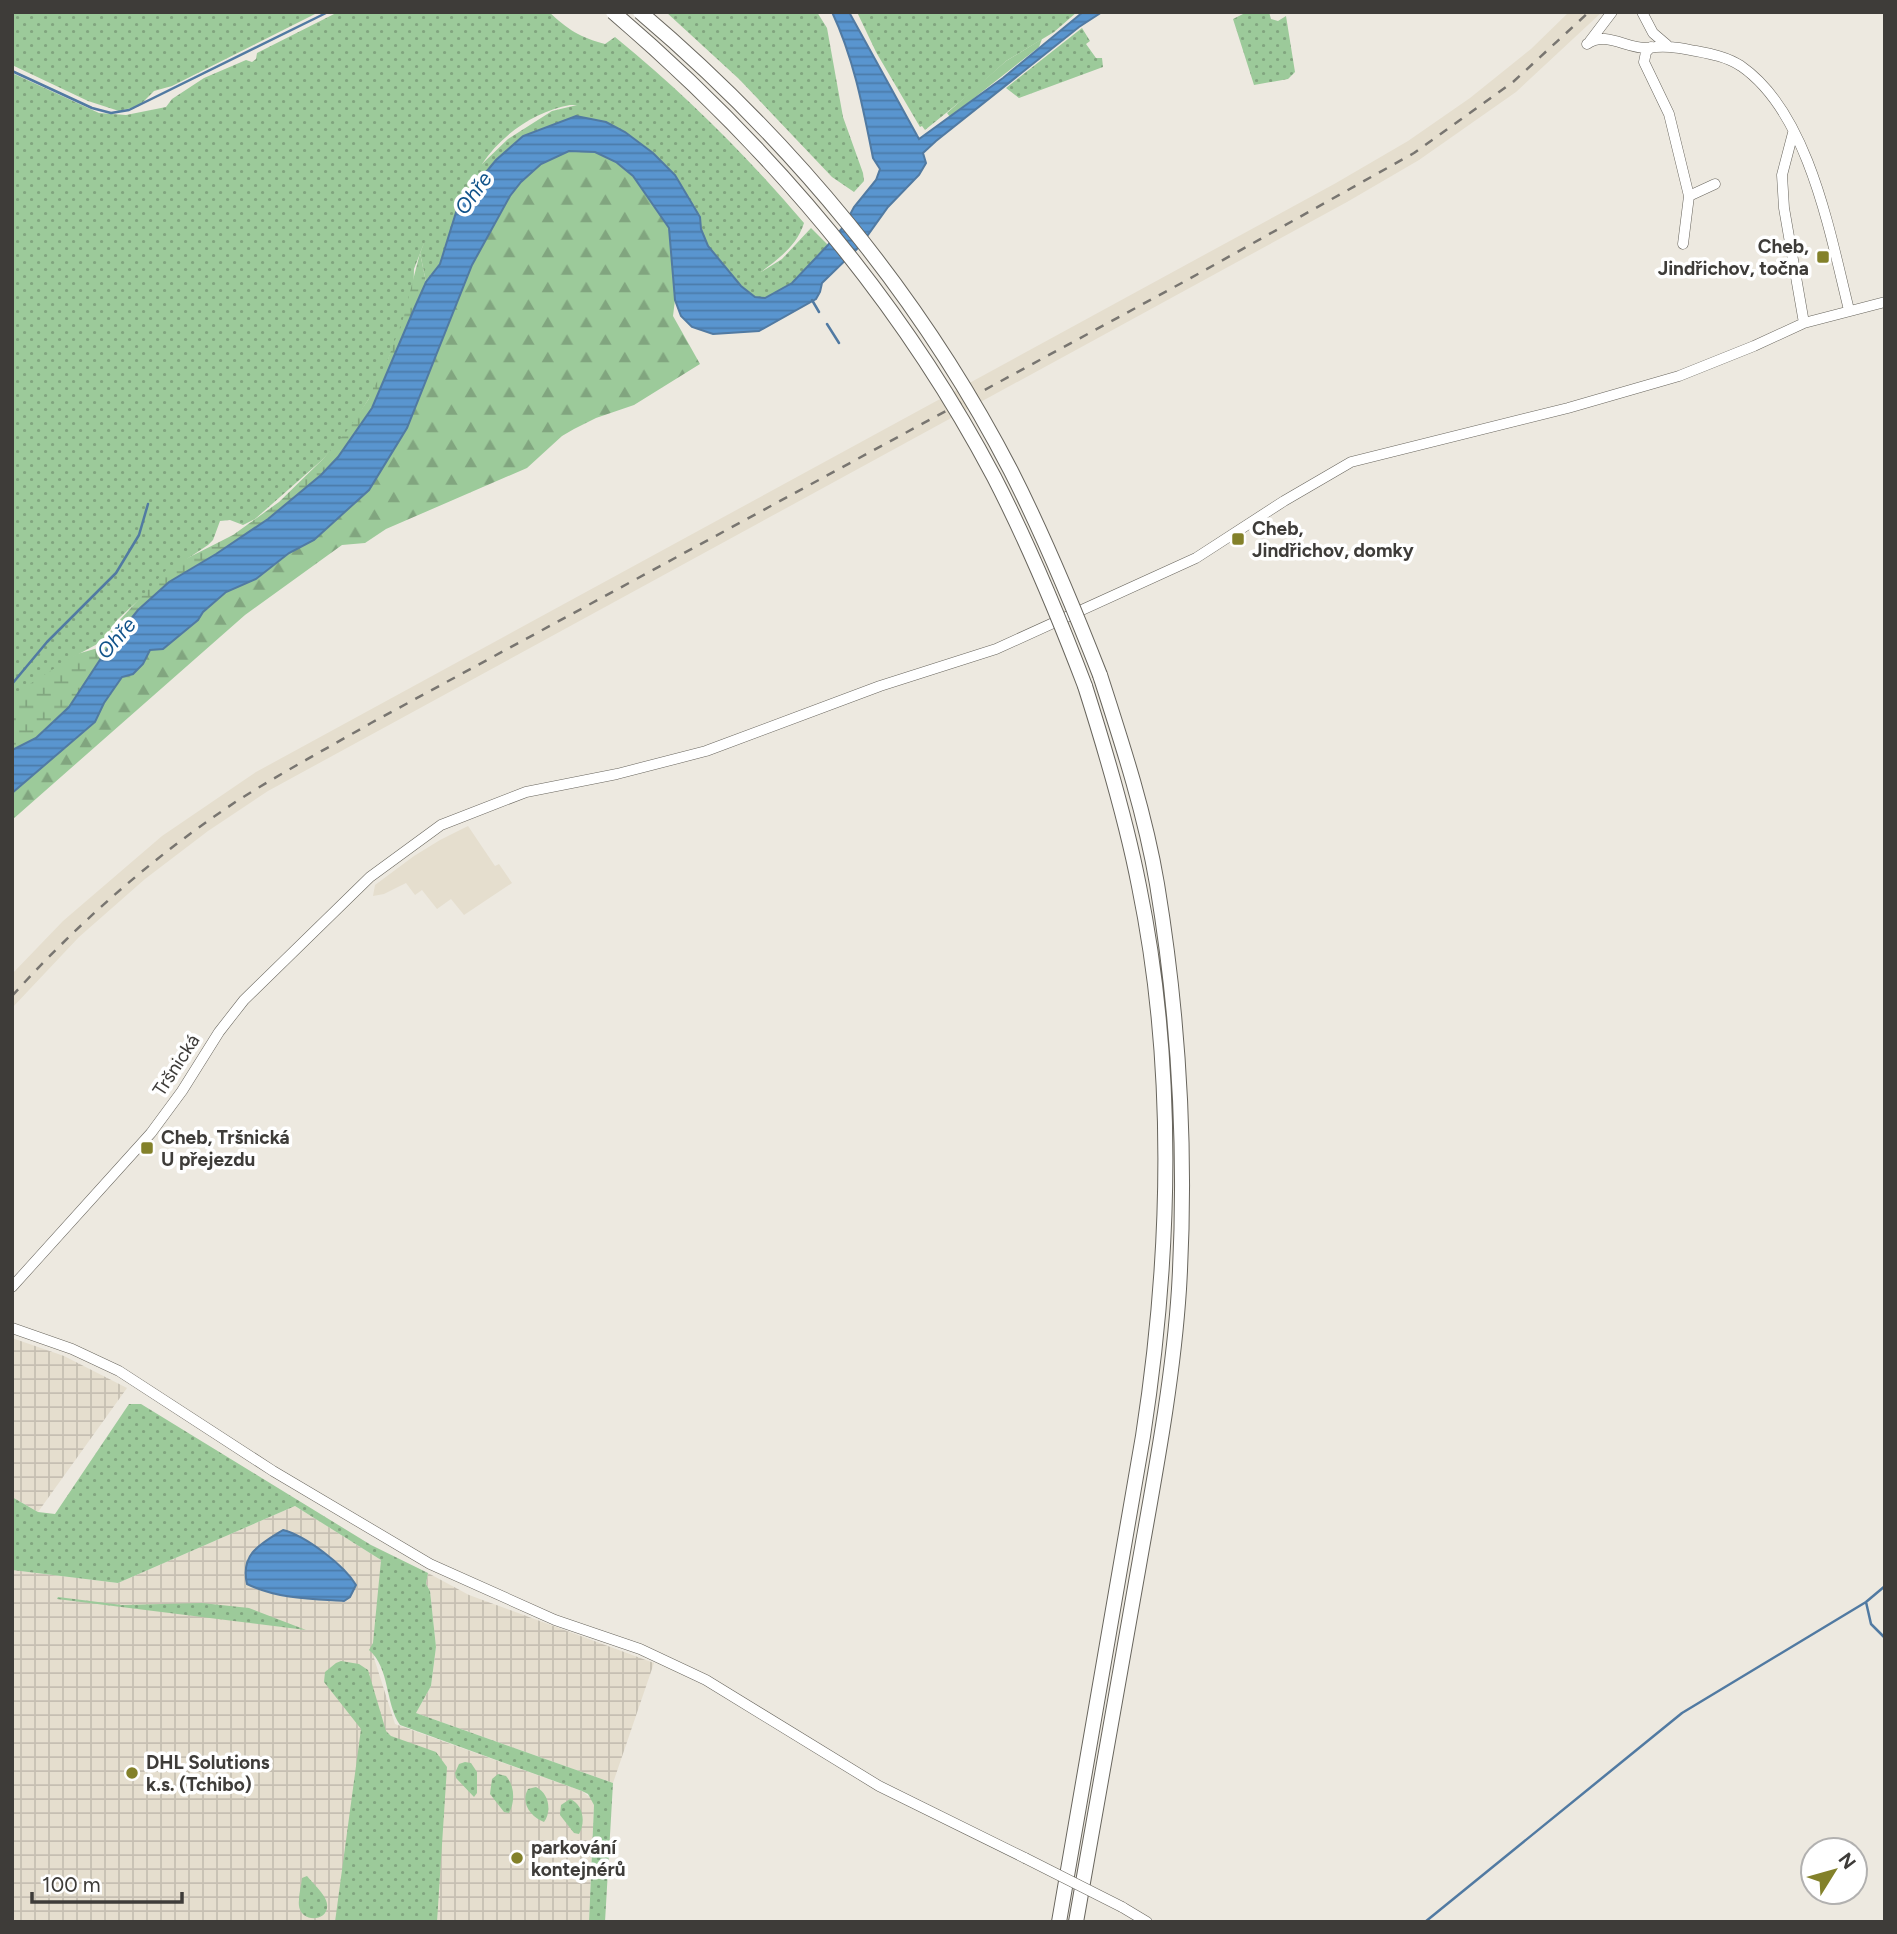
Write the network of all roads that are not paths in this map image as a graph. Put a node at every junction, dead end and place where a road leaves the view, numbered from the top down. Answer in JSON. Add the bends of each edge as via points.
{"nodes":[{"id":1,"x":613,"y":12,"type":"edge"},
{"id":2,"x":640,"y":12,"type":"edge"},
{"id":3,"x":1642,"y":12,"type":"edge"},
{"id":4,"x":1612,"y":13,"type":"edge"},
{"id":5,"x":1625,"y":45,"type":"junction"},
{"id":6,"x":1651,"y":47,"type":"junction"},
{"id":7,"x":1671,"y":47,"type":"junction"},
{"id":8,"x":1645,"y":66,"type":"junction"},
{"id":9,"x":1793,"y":132,"type":"junction"},
{"id":10,"x":1715,"y":184,"type":"dead end"},
{"id":11,"x":1689,"y":195,"type":"junction"},
{"id":12,"x":1683,"y":244,"type":"dead end"},
{"id":13,"x":1885,"y":302,"type":"edge"},
{"id":14,"x":1849,"y":310,"type":"junction"},
{"id":15,"x":1804,"y":323,"type":"junction"},
{"id":16,"x":12,"y":1287,"type":"edge"},
{"id":17,"x":12,"y":1328,"type":"edge"},
{"id":18,"x":1059,"y":1922,"type":"edge"},
{"id":19,"x":1076,"y":1922,"type":"edge"},
{"id":20,"x":1147,"y":1922,"type":"edge"}],
"edges":[{"from":1,"to":18,"type":"highway","bridge":true,"via":[[715,103],[824,222],[942,386],[994,477],[1043,580],[1085,686],[1128,836],[1155,984],[1166,1141],[1161,1290],[1149,1400]]},
{"from":2,"to":19,"type":"highway","bridge":true,"via":[[728,92],[836,210],[907,302],[957,378],[1010,470],[1059,572],[1100,675],[1156,881],[1179,1066],[1179,1290],[1160,1439]]},
{"from":3,"to":7,"type":"street","via":[[1653,33]]},
{"from":4,"to":5,"type":"street","via":[[1609,31]]},
{"from":4,"to":5,"type":"street","via":[[1589,43],[1606,39]]},
{"from":5,"to":6,"type":"street"},
{"from":5,"to":8,"type":"street","via":[[1637,52]]},
{"from":6,"to":7,"type":"street"},
{"from":6,"to":8,"type":"street"},
{"from":7,"to":9,"type":"street","via":[[1740,65],[1775,101]]},
{"from":8,"to":11,"type":"street","via":[[1669,114]]},
{"from":9,"to":14,"type":"street","via":[[1817,184]]},
{"from":9,"to":15,"type":"street","via":[[1782,175]]},
{"from":10,"to":11,"type":"street"},
{"from":11,"to":12,"type":"street"},
{"from":13,"to":14,"type":"street","name":"Tršnická"},
{"from":14,"to":15,"type":"street","name":"Tršnická"},
{"from":15,"to":16,"type":"street","name":"Tršnická","via":[[1679,376],[1351,462],[1196,558],[996,649],[880,686],[706,751],[526,792],[441,825],[378,870],[244,1000],[151,1133]]},
{"from":17,"to":20,"type":"street","bridge":true,"via":[[110,1365],[272,1471],[430,1564],[555,1620],[640,1648],[706,1680],[879,1786]]}]}
